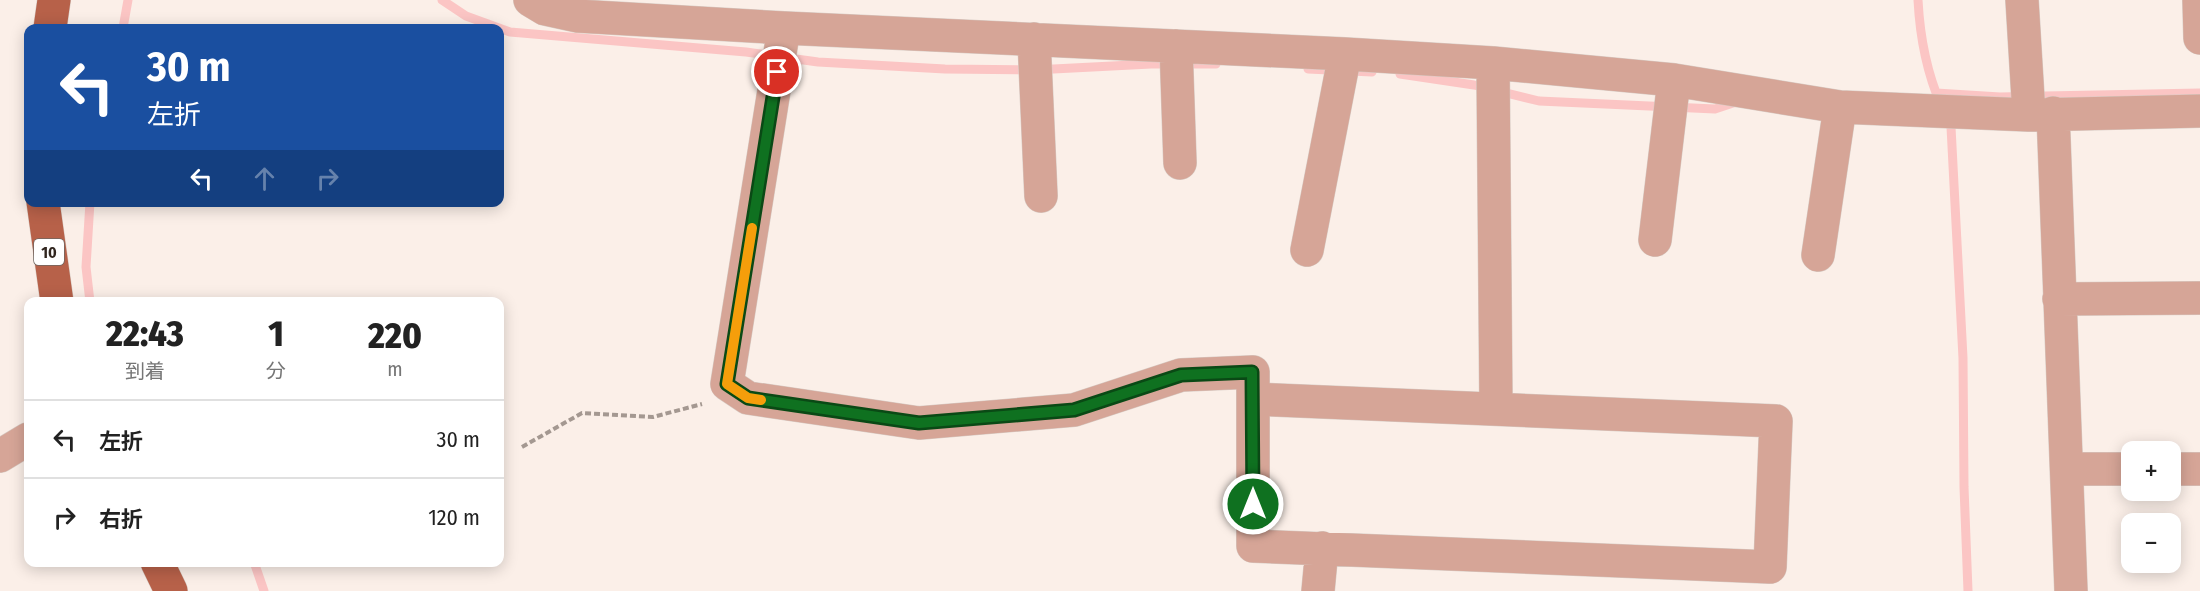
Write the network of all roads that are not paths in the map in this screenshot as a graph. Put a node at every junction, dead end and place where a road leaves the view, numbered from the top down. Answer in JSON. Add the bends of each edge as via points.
{"nodes":[{"id":1,"x":54,"y":0,"type":"edge"},
{"id":2,"x":530,"y":0,"type":"edge"},
{"id":3,"x":2022,"y":0,"type":"edge"},
{"id":4,"x":2199,"y":0,"type":"edge"},
{"id":5,"x":51,"y":24,"type":"edge"},
{"id":6,"x":784,"y":28,"type":"junction"},
{"id":7,"x":2200,"y":38,"type":"edge"},
{"id":8,"x":1034,"y":39,"type":"junction"},
{"id":9,"x":1176,"y":46,"type":"junction"},
{"id":10,"x":1345,"y":54,"type":"junction"},
{"id":11,"x":1493,"y":63,"type":"junction"},
{"id":12,"x":1674,"y":80,"type":"junction"},
{"id":13,"x":2035,"y":105,"type":"junction"},
{"id":14,"x":1840,"y":107,"type":"junction"},
{"id":15,"x":2200,"y":111,"type":"edge"},
{"id":16,"x":1180,"y":163,"type":"dead end"},
{"id":17,"x":1041,"y":196,"type":"dead end"},
{"id":18,"x":44,"y":207,"type":"edge"},
{"id":19,"x":1655,"y":240,"type":"dead end"},
{"id":20,"x":1307,"y":250,"type":"dead end"},
{"id":21,"x":1818,"y":255,"type":"dead end"},
{"id":22,"x":56,"y":297,"type":"edge"},
{"id":23,"x":2200,"y":298,"type":"edge"},
{"id":24,"x":2059,"y":299,"type":"junction"},
{"id":25,"x":1253,"y":399,"type":"junction"},
{"id":26,"x":1496,"y":409,"type":"junction"},
{"id":27,"x":24,"y":441,"type":"edge"},
{"id":28,"x":0,"y":456,"type":"edge"},
{"id":29,"x":2121,"y":469,"type":"edge"},
{"id":30,"x":2181,"y":469,"type":"edge"},
{"id":31,"x":2200,"y":469,"type":"edge"},
{"id":32,"x":2067,"y":470,"type":"junction"},
{"id":33,"x":1322,"y":548,"type":"junction"},
{"id":34,"x":159,"y":567,"type":"edge"},
{"id":35,"x":1710,"y":577,"type":"edge"},
{"id":36,"x":171,"y":591,"type":"edge"},
{"id":37,"x":1318,"y":591,"type":"edge"},
{"id":38,"x":2071,"y":591,"type":"edge"}],
"edges":[{"from":1,"to":5,"type":"main road"},
{"from":2,"to":6,"type":"street","via":[[545,9],[577,16]]},
{"from":3,"to":13,"type":"street"},
{"from":4,"to":7,"type":"street"},
{"from":6,"to":8,"type":"street"},
{"from":6,"to":25,"type":"street","via":[[727,384],[748,398],[919,423],[1074,410],[1181,375],[1252,372]]},
{"from":8,"to":9,"type":"street"},
{"from":8,"to":17,"type":"street"},
{"from":9,"to":10,"type":"street"},
{"from":9,"to":16,"type":"street"},
{"from":10,"to":11,"type":"street"},
{"from":10,"to":20,"type":"street"},
{"from":11,"to":12,"type":"street"},
{"from":11,"to":26,"type":"street"},
{"from":12,"to":14,"type":"street"},
{"from":12,"to":19,"type":"street"},
{"from":13,"to":14,"type":"street","via":[[1942,111]]},
{"from":13,"to":15,"type":"street"},
{"from":13,"to":24,"type":"street"},
{"from":14,"to":21,"type":"street"},
{"from":18,"to":22,"type":"main road","number":"10"},
{"from":23,"to":24,"type":"street"},
{"from":24,"to":32,"type":"street"},
{"from":25,"to":26,"type":"street"},
{"from":25,"to":33,"type":"street","via":[[1253,546]]},
{"from":26,"to":35,"type":"street","via":[[1776,421],[1770,567]]},
{"from":27,"to":28,"type":"street"},
{"from":29,"to":32,"type":"street"},
{"from":30,"to":31,"type":"street"},
{"from":32,"to":38,"type":"street"},
{"from":33,"to":35,"type":"street"},
{"from":33,"to":37,"type":"street"},
{"from":34,"to":36,"type":"main road"}]}
